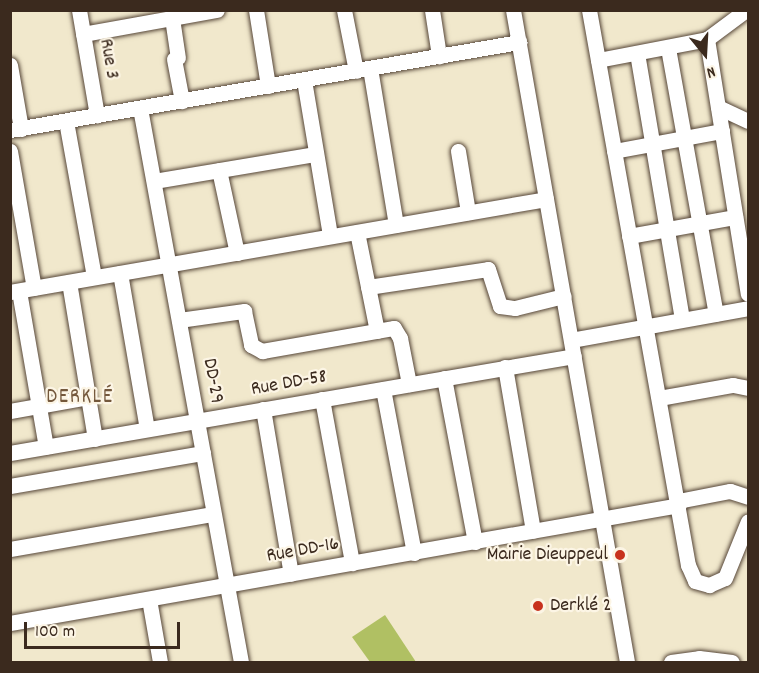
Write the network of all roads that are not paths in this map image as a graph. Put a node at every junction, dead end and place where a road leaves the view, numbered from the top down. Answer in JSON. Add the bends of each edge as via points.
{"nodes":[{"id":1,"x":79,"y":10,"type":"edge"},
{"id":2,"x":217,"y":10,"type":"edge"},
{"id":3,"x":256,"y":10,"type":"edge"},
{"id":4,"x":344,"y":10,"type":"edge"},
{"id":5,"x":432,"y":10,"type":"edge"},
{"id":6,"x":513,"y":10,"type":"edge"},
{"id":7,"x":589,"y":10,"type":"edge"},
{"id":8,"x":746,"y":10,"type":"edge"},
{"id":9,"x":172,"y":18,"type":"junction"},
{"id":10,"x":83,"y":34,"type":"junction"},
{"id":11,"x":707,"y":39,"type":"junction"},
{"id":12,"x":519,"y":42,"type":"junction"},
{"id":13,"x":668,"y":48,"type":"junction"},
{"id":14,"x":638,"y":53,"type":"junction"},
{"id":15,"x":439,"y":56,"type":"junction"},
{"id":16,"x":598,"y":60,"type":"junction"},
{"id":17,"x":10,"y":65,"type":"edge"},
{"id":18,"x":363,"y":69,"type":"junction"},
{"id":19,"x":304,"y":80,"type":"junction"},
{"id":20,"x":268,"y":86,"type":"junction"},
{"id":21,"x":182,"y":101,"type":"junction"},
{"id":22,"x":718,"y":107,"type":"junction"},
{"id":23,"x":140,"y":108,"type":"junction"},
{"id":24,"x":97,"y":116,"type":"junction"},
{"id":25,"x":66,"y":121,"type":"junction"},
{"id":26,"x":748,"y":121,"type":"edge"},
{"id":27,"x":16,"y":129,"type":"edge"},
{"id":28,"x":722,"y":131,"type":"junction"},
{"id":29,"x":683,"y":138,"type":"junction"},
{"id":30,"x":652,"y":144,"type":"junction"},
{"id":31,"x":10,"y":151,"type":"edge"},
{"id":32,"x":458,"y":151,"type":"dead end"},
{"id":33,"x":614,"y":152,"type":"junction"},
{"id":34,"x":316,"y":154,"type":"junction"},
{"id":35,"x":219,"y":170,"type":"junction"},
{"id":36,"x":154,"y":181,"type":"junction"},
{"id":37,"x":14,"y":193,"type":"edge"},
{"id":38,"x":546,"y":199,"type":"junction"},
{"id":39,"x":468,"y":212,"type":"junction"},
{"id":40,"x":735,"y":217,"type":"junction"},
{"id":41,"x":700,"y":223,"type":"junction"},
{"id":42,"x":396,"y":225,"type":"junction"},
{"id":43,"x":668,"y":229,"type":"junction"},
{"id":44,"x":357,"y":232,"type":"junction"},
{"id":45,"x":330,"y":236,"type":"junction"},
{"id":46,"x":744,"y":236,"type":"edge"},
{"id":47,"x":629,"y":237,"type":"junction"},
{"id":48,"x":237,"y":253,"type":"junction"},
{"id":49,"x":169,"y":264,"type":"junction"},
{"id":50,"x":120,"y":273,"type":"junction"},
{"id":51,"x":94,"y":277,"type":"junction"},
{"id":52,"x":69,"y":282,"type":"junction"},
{"id":53,"x":368,"y":287,"type":"junction"},
{"id":54,"x":21,"y":290,"type":"edge"},
{"id":55,"x":748,"y":294,"type":"edge"},
{"id":56,"x":564,"y":296,"type":"junction"},
{"id":57,"x":748,"y":308,"type":"edge"},
{"id":58,"x":716,"y":314,"type":"junction"},
{"id":59,"x":682,"y":319,"type":"junction"},
{"id":60,"x":179,"y":320,"type":"junction"},
{"id":61,"x":646,"y":327,"type":"junction"},
{"id":62,"x":377,"y":331,"type":"junction"},
{"id":63,"x":571,"y":340,"type":"junction"},
{"id":64,"x":574,"y":356,"type":"junction"},
{"id":65,"x":505,"y":367,"type":"junction"},
{"id":66,"x":444,"y":378,"type":"junction"},
{"id":67,"x":409,"y":384,"type":"junction"},
{"id":68,"x":383,"y":388,"type":"junction"},
{"id":69,"x":748,"y":388,"type":"edge"},
{"id":70,"x":88,"y":397,"type":"junction"},
{"id":71,"x":659,"y":398,"type":"junction"},
{"id":72,"x":322,"y":399,"type":"junction"},
{"id":73,"x":39,"y":406,"type":"junction"},
{"id":74,"x":263,"y":410,"type":"junction"},
{"id":75,"x":10,"y":411,"type":"edge"},
{"id":76,"x":197,"y":421,"type":"junction"},
{"id":77,"x":147,"y":429,"type":"junction"},
{"id":78,"x":95,"y":439,"type":"junction"},
{"id":79,"x":46,"y":447,"type":"junction"},
{"id":80,"x":10,"y":453,"type":"edge"},
{"id":81,"x":203,"y":453,"type":"junction"},
{"id":82,"x":10,"y":486,"type":"edge"},
{"id":83,"x":748,"y":497,"type":"edge"},
{"id":84,"x":678,"y":503,"type":"junction"},
{"id":85,"x":213,"y":514,"type":"junction"},
{"id":86,"x":603,"y":520,"type":"junction"},
{"id":87,"x":748,"y":521,"type":"edge"},
{"id":88,"x":533,"y":531,"type":"junction"},
{"id":89,"x":475,"y":542,"type":"junction"},
{"id":90,"x":10,"y":549,"type":"edge"},
{"id":91,"x":414,"y":553,"type":"junction"},
{"id":92,"x":352,"y":563,"type":"junction"},
{"id":93,"x":291,"y":574,"type":"junction"},
{"id":94,"x":227,"y":585,"type":"junction"},
{"id":95,"x":149,"y":599,"type":"junction"},
{"id":96,"x":10,"y":623,"type":"edge"},
{"id":97,"x":160,"y":663,"type":"edge"},
{"id":98,"x":241,"y":663,"type":"edge"},
{"id":99,"x":627,"y":663,"type":"edge"},
{"id":100,"x":671,"y":663,"type":"edge"},
{"id":101,"x":732,"y":663,"type":"edge"}],
"edges":[{"from":1,"to":10,"type":"street","name":"Rue 3"},
{"from":2,"to":9,"type":"street"},
{"from":3,"to":20,"type":"street"},
{"from":4,"to":18,"type":"street"},
{"from":5,"to":15,"type":"street"},
{"from":6,"to":12,"type":"street"},
{"from":7,"to":16,"type":"street"},
{"from":8,"to":11,"type":"street"},
{"from":9,"to":10,"type":"street"},
{"from":9,"to":21,"type":"street"},
{"from":10,"to":24,"type":"street","name":"Rue 3"},
{"from":11,"to":13,"type":"street"},
{"from":11,"to":22,"type":"street"},
{"from":12,"to":15,"type":"street"},
{"from":12,"to":38,"type":"street"},
{"from":13,"to":14,"type":"street"},
{"from":13,"to":29,"type":"street"},
{"from":14,"to":16,"type":"street"},
{"from":14,"to":30,"type":"street"},
{"from":15,"to":18,"type":"street"},
{"from":16,"to":33,"type":"street"},
{"from":17,"to":27,"type":"street"},
{"from":18,"to":19,"type":"street"},
{"from":18,"to":42,"type":"street"},
{"from":19,"to":20,"type":"street"},
{"from":19,"to":34,"type":"street"},
{"from":20,"to":21,"type":"street"},
{"from":21,"to":23,"type":"street"},
{"from":22,"to":26,"type":"street"},
{"from":22,"to":28,"type":"street"},
{"from":23,"to":24,"type":"street"},
{"from":23,"to":36,"type":"street","name":"DD-29"},
{"from":24,"to":25,"type":"street"},
{"from":25,"to":27,"type":"street"},
{"from":25,"to":51,"type":"street"},
{"from":28,"to":29,"type":"street"},
{"from":28,"to":40,"type":"street"},
{"from":29,"to":30,"type":"street"},
{"from":29,"to":41,"type":"street"},
{"from":30,"to":33,"type":"street"},
{"from":30,"to":43,"type":"street"},
{"from":31,"to":37,"type":"street"},
{"from":32,"to":39,"type":"street"},
{"from":33,"to":47,"type":"street"},
{"from":34,"to":35,"type":"street"},
{"from":34,"to":45,"type":"street"},
{"from":35,"to":36,"type":"street"},
{"from":35,"to":48,"type":"street"},
{"from":36,"to":49,"type":"street","name":"DD-29"},
{"from":37,"to":54,"type":"street"},
{"from":38,"to":39,"type":"street"},
{"from":38,"to":56,"type":"street"},
{"from":39,"to":42,"type":"street"},
{"from":40,"to":41,"type":"street"},
{"from":40,"to":46,"type":"street"},
{"from":41,"to":43,"type":"street"},
{"from":41,"to":58,"type":"street"},
{"from":42,"to":44,"type":"street"},
{"from":43,"to":47,"type":"street"},
{"from":43,"to":59,"type":"street"},
{"from":44,"to":45,"type":"street"},
{"from":44,"to":53,"type":"street"},
{"from":45,"to":48,"type":"street"},
{"from":46,"to":55,"type":"street"},
{"from":47,"to":61,"type":"street"},
{"from":48,"to":49,"type":"street"},
{"from":49,"to":50,"type":"street"},
{"from":49,"to":60,"type":"street","name":"DD-29"},
{"from":50,"to":51,"type":"street"},
{"from":50,"to":77,"type":"street"},
{"from":51,"to":52,"type":"street"},
{"from":52,"to":54,"type":"street"},
{"from":52,"to":70,"type":"street"},
{"from":53,"to":56,"type":"street","via":[[488,268],[500,306],[515,308]]},
{"from":53,"to":62,"type":"street"},
{"from":54,"to":73,"type":"street"},
{"from":56,"to":63,"type":"street"},
{"from":57,"to":58,"type":"street"},
{"from":58,"to":59,"type":"street"},
{"from":59,"to":61,"type":"street"},
{"from":60,"to":62,"type":"street","via":[[244,311],[251,345],[262,351]]},
{"from":60,"to":76,"type":"street","name":"DD-29"},
{"from":61,"to":63,"type":"street"},
{"from":61,"to":71,"type":"street"},
{"from":62,"to":67,"type":"street","via":[[399,331]]},
{"from":63,"to":64,"type":"street"},
{"from":64,"to":65,"type":"street","name":"Rue DD-58"},
{"from":64,"to":86,"type":"street"},
{"from":65,"to":66,"type":"street","name":"Rue DD-58"},
{"from":65,"to":88,"type":"street"},
{"from":66,"to":67,"type":"street","name":"Rue DD-58"},
{"from":66,"to":89,"type":"street"},
{"from":67,"to":68,"type":"street","name":"Rue DD-58"},
{"from":68,"to":72,"type":"street","name":"Rue DD-58"},
{"from":68,"to":91,"type":"street"},
{"from":69,"to":71,"type":"street","via":[[733,385]]},
{"from":70,"to":73,"type":"street"},
{"from":70,"to":78,"type":"street"},
{"from":71,"to":84,"type":"street"},
{"from":72,"to":74,"type":"street","name":"Rue DD-58"},
{"from":72,"to":92,"type":"street"},
{"from":73,"to":75,"type":"street"},
{"from":73,"to":79,"type":"street"},
{"from":74,"to":76,"type":"street","name":"Rue DD-58"},
{"from":74,"to":93,"type":"street"},
{"from":76,"to":77,"type":"street","name":"Rue DD-58"},
{"from":76,"to":81,"type":"street","name":"DD-29"},
{"from":77,"to":78,"type":"street","name":"Rue DD-58"},
{"from":78,"to":79,"type":"street","name":"Rue DD-58"},
{"from":79,"to":80,"type":"street","name":"Rue DD-58"},
{"from":81,"to":82,"type":"street"},
{"from":81,"to":85,"type":"street","name":"DD-29"},
{"from":83,"to":84,"type":"street","name":"Rue DD-16","via":[[730,491]]},
{"from":84,"to":86,"type":"street","name":"Rue DD-16"},
{"from":84,"to":87,"type":"street","via":[[692,576],[702,584],[718,584],[725,578]]},
{"from":85,"to":90,"type":"street"},
{"from":85,"to":94,"type":"street","name":"DD-29"},
{"from":86,"to":88,"type":"street","name":"Rue DD-16"},
{"from":86,"to":99,"type":"street"},
{"from":88,"to":89,"type":"street","name":"Rue DD-16"},
{"from":89,"to":91,"type":"street","name":"Rue DD-16"},
{"from":91,"to":92,"type":"street","name":"Rue DD-16"},
{"from":92,"to":93,"type":"street","name":"Rue DD-16"},
{"from":93,"to":94,"type":"street","name":"Rue DD-16"},
{"from":94,"to":95,"type":"street","name":"Rue DD-16"},
{"from":94,"to":98,"type":"street","name":"DD-29"},
{"from":95,"to":96,"type":"street","name":"Rue DD-16"},
{"from":95,"to":97,"type":"street"},
{"from":100,"to":101,"type":"street","via":[[699,658]]}]}
